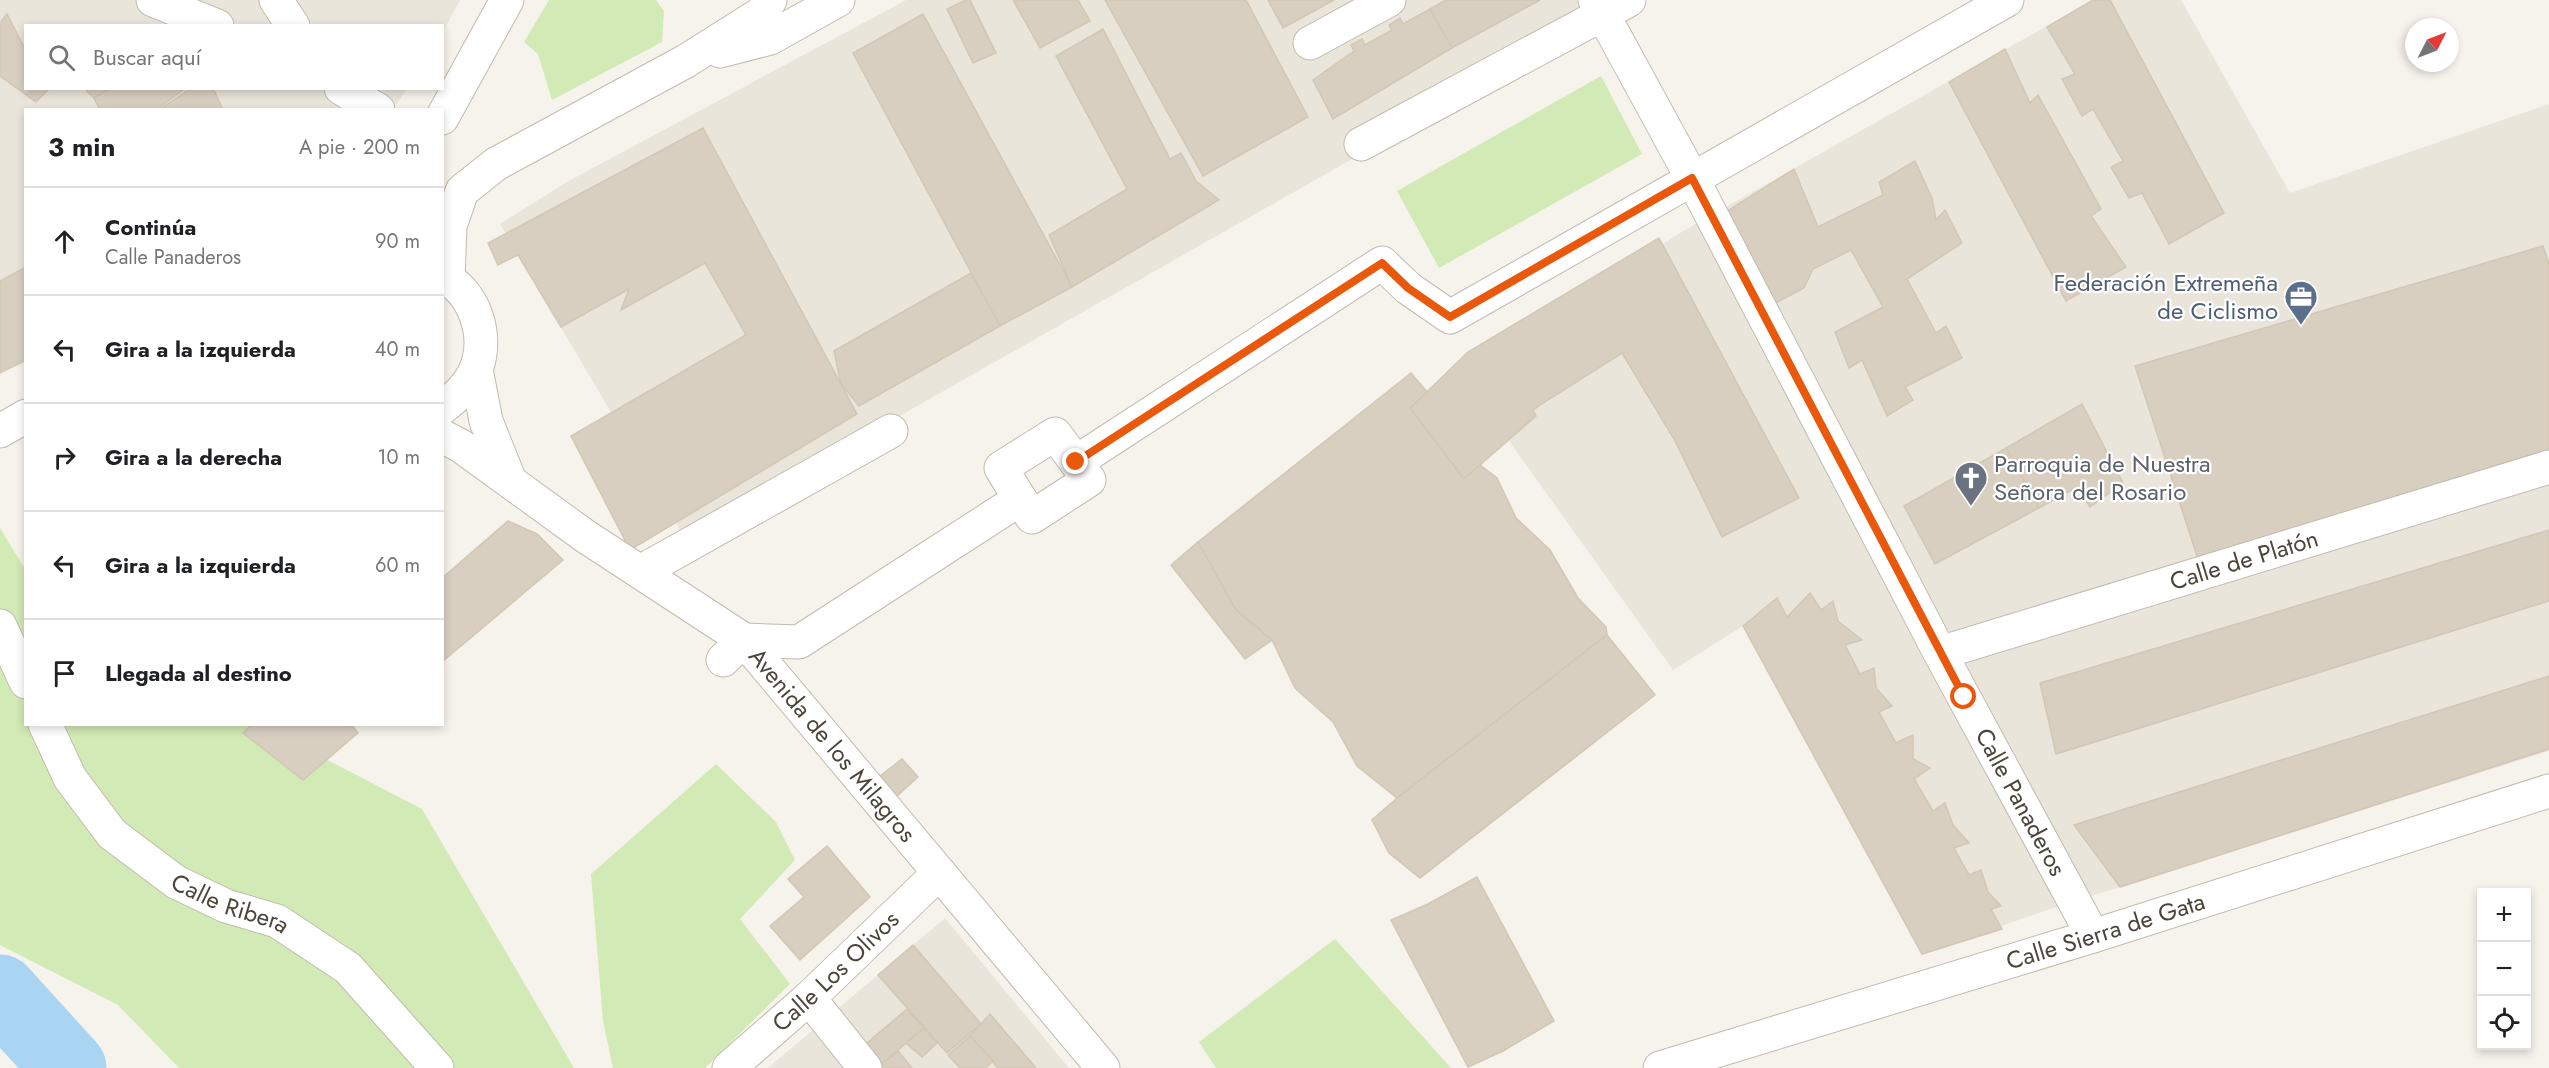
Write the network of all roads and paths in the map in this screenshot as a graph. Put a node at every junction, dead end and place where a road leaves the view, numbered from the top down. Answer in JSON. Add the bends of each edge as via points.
{"nodes":[{"id":1,"x":153,"y":0,"type":"edge"},
{"id":2,"x":276,"y":0,"type":"edge"},
{"id":3,"x":507,"y":0,"type":"edge"},
{"id":4,"x":770,"y":0,"type":"edge"},
{"id":5,"x":838,"y":0,"type":"edge"},
{"id":6,"x":1389,"y":0,"type":"edge"},
{"id":7,"x":2007,"y":0,"type":"edge"},
{"id":8,"x":1609,"y":5,"type":"edge"},
{"id":9,"x":212,"y":24,"type":"edge"},
{"id":10,"x":292,"y":24,"type":"edge"},
{"id":11,"x":1310,"y":44,"type":"dead end"},
{"id":12,"x":686,"y":61,"type":"junction"},
{"id":13,"x":334,"y":90,"type":"edge"},
{"id":14,"x":344,"y":90,"type":"edge"},
{"id":15,"x":341,"y":108,"type":"edge"},
{"id":16,"x":375,"y":108,"type":"edge"},
{"id":17,"x":445,"y":110,"type":"edge"},
{"id":18,"x":1360,"y":144,"type":"dead end"},
{"id":19,"x":1692,"y":178,"type":"junction"},
{"id":20,"x":445,"y":278,"type":"edge"},
{"id":21,"x":476,"y":369,"type":"junction"},
{"id":22,"x":444,"y":406,"type":"edge"},
{"id":23,"x":24,"y":417,"type":"edge"},
{"id":24,"x":0,"y":431,"type":"edge"},
{"id":25,"x":891,"y":431,"type":"dead end"},
{"id":26,"x":444,"y":437,"type":"edge"},
{"id":27,"x":1076,"y":462,"type":"junction"},
{"id":28,"x":2549,"y":467,"type":"edge"},
{"id":29,"x":510,"y":481,"type":"junction"},
{"id":30,"x":1020,"y":499,"type":"junction"},
{"id":31,"x":642,"y":571,"type":"junction"},
{"id":32,"x":0,"y":626,"type":"edge"},
{"id":33,"x":734,"y":650,"type":"junction"},
{"id":34,"x":1940,"y":653,"type":"junction"},
{"id":35,"x":24,"y":678,"type":"edge"},
{"id":36,"x":46,"y":726,"type":"edge"},
{"id":37,"x":2549,"y":791,"type":"edge"},
{"id":38,"x":939,"y":873,"type":"junction"},
{"id":39,"x":2093,"y":936,"type":"junction"},
{"id":40,"x":808,"y":998,"type":"junction"},
{"id":41,"x":437,"y":1068,"type":"edge"},
{"id":42,"x":729,"y":1068,"type":"edge"},
{"id":43,"x":866,"y":1068,"type":"edge"},
{"id":44,"x":1103,"y":1068,"type":"edge"},
{"id":45,"x":1660,"y":1068,"type":"edge"}],
"edges":[{"from":1,"to":9,"type":"street"},
{"from":2,"to":10,"type":"street"},
{"from":3,"to":17,"type":"street"},
{"from":4,"to":12,"type":"street","via":[[762,13]]},
{"from":5,"to":12,"type":"street","via":[[770,38]]},
{"from":6,"to":11,"type":"street"},
{"from":7,"to":19,"type":"street"},
{"from":8,"to":18,"type":"street"},
{"from":8,"to":19,"type":"street","name":"Calle Panaderos"},
{"from":12,"to":20,"type":"street","via":[[496,164],[462,191],[450,226]]},
{"from":13,"to":15,"type":"street"},
{"from":14,"to":16,"type":"street"},
{"from":19,"to":27,"type":"street","via":[[1450,317],[1408,288],[1382,263]]},
{"from":19,"to":34,"type":"street","name":"Calle Panaderos"},
{"from":20,"to":21,"type":"street","via":[[463,293],[477,319],[480,349]]},
{"from":21,"to":22,"type":"street","via":[[468,384]]},
{"from":21,"to":29,"type":"street","via":[[486,421]]},
{"from":23,"to":24,"type":"street"},
{"from":25,"to":31,"type":"street"},
{"from":26,"to":29,"type":"street","name":"Avenida de los Milagros"},
{"from":27,"to":30,"type":"street","via":[[1089,480],[1032,516]]},
{"from":27,"to":30,"type":"street","via":[[1055,434],[1001,468]]},
{"from":28,"to":34,"type":"street","name":"Calle de Platón"},
{"from":29,"to":31,"type":"street","name":"Avenida de los Milagros","via":[[585,536]]},
{"from":30,"to":33,"type":"street","via":[[799,642]]},
{"from":31,"to":33,"type":"street","name":"Avenida de los Milagros"},
{"from":32,"to":35,"type":"street"},
{"from":33,"to":38,"type":"street","name":"Avenida de los Milagros"},
{"from":34,"to":39,"type":"street","name":"Calle Panaderos"},
{"from":36,"to":41,"type":"street","name":"Calle Ribera","via":[[70,778],[112,834],[176,882],[226,906],[277,921],[348,968]]},
{"from":37,"to":39,"type":"street","name":"Calle Sierra de Gata"},
{"from":38,"to":40,"type":"street","name":"Calle Los Olivos"},
{"from":38,"to":44,"type":"street","name":"Avenida de los Milagros"},
{"from":39,"to":45,"type":"street","name":"Calle Sierra de Gata"},
{"from":40,"to":42,"type":"street","name":"Calle Los Olivos"},
{"from":40,"to":43,"type":"street"}]}
